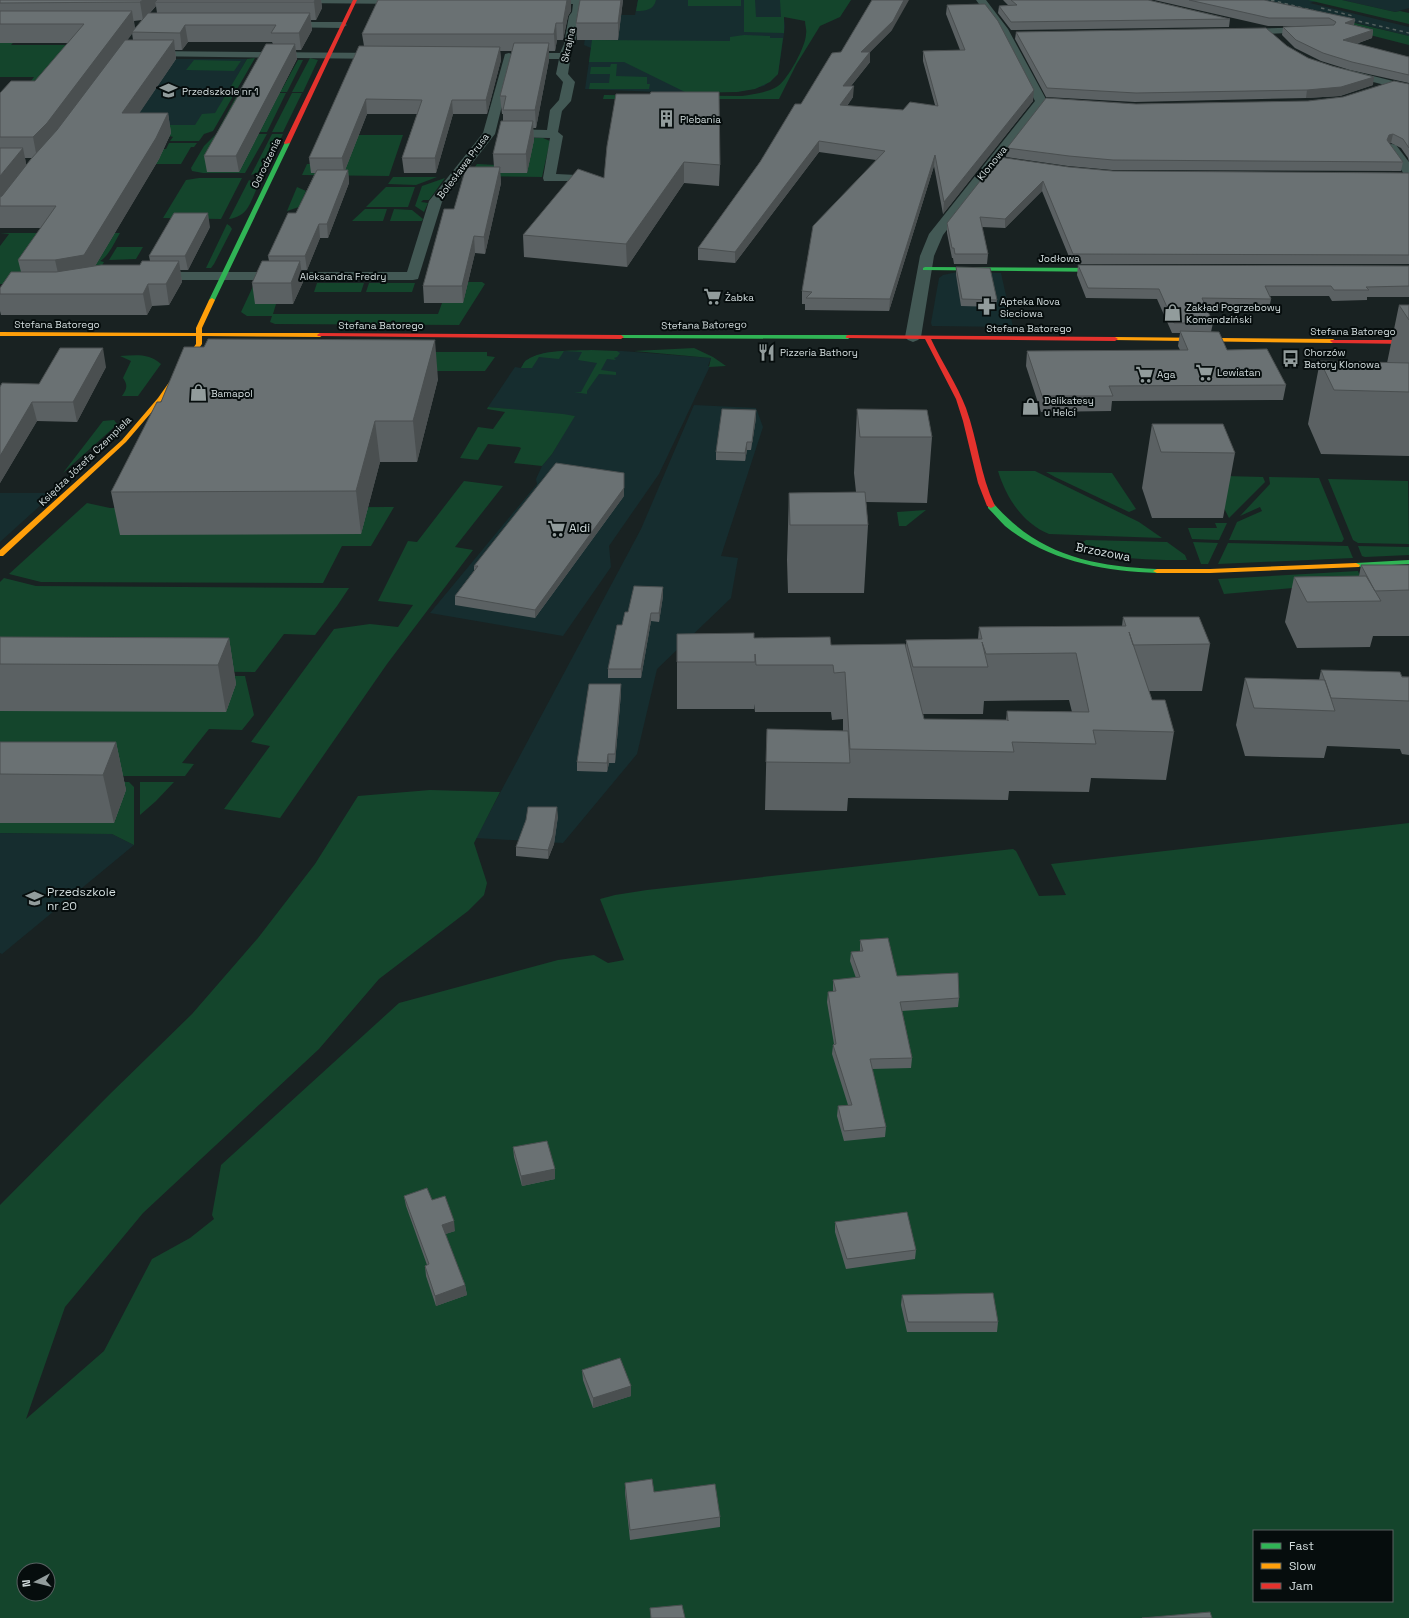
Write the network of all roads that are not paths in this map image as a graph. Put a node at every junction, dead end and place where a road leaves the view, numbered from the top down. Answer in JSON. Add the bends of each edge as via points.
{"nodes":[{"id":1,"x":280,"y":0,"type":"edge"},
{"id":2,"x":355,"y":0,"type":"edge"},
{"id":3,"x":579,"y":0,"type":"edge"},
{"id":4,"x":981,"y":0,"type":"edge"},
{"id":5,"x":415,"y":1,"type":"edge"},
{"id":6,"x":531,"y":1,"type":"edge"},
{"id":7,"x":268,"y":25,"type":"edge"},
{"id":8,"x":342,"y":25,"type":"junction"},
{"id":9,"x":1231,"y":28,"type":"edge"},
{"id":10,"x":1322,"y":30,"type":"edge"},
{"id":11,"x":1268,"y":32,"type":"junction"},
{"id":12,"x":1279,"y":41,"type":"edge"},
{"id":13,"x":138,"y":54,"type":"edge"},
{"id":14,"x":329,"y":55,"type":"junction"},
{"id":15,"x":398,"y":56,"type":"edge"},
{"id":16,"x":565,"y":56,"type":"junction"},
{"id":17,"x":1337,"y":69,"type":"edge"},
{"id":18,"x":1392,"y":84,"type":"junction"},
{"id":19,"x":1409,"y":88,"type":"edge"},
{"id":20,"x":1375,"y":90,"type":"edge"},
{"id":21,"x":1041,"y":101,"type":"junction"},
{"id":22,"x":1056,"y":102,"type":"edge"},
{"id":23,"x":489,"y":134,"type":"junction"},
{"id":24,"x":552,"y":134,"type":"junction"},
{"id":25,"x":1392,"y":148,"type":"edge"},
{"id":26,"x":994,"y":160,"type":"junction"},
{"id":27,"x":1008,"y":162,"type":"edge"},
{"id":28,"x":1409,"y":171,"type":"edge"},
{"id":29,"x":572,"y":178,"type":"edge"},
{"id":30,"x":925,"y":269,"type":"junction"},
{"id":31,"x":1115,"y":270,"type":"edge"},
{"id":32,"x":135,"y":276,"type":"edge"},
{"id":33,"x":224,"y":276,"type":"junction"},
{"id":34,"x":413,"y":276,"type":"joint"},
{"id":35,"x":0,"y":334,"type":"edge"},
{"id":36,"x":198,"y":335,"type":"junction"},
{"id":37,"x":912,"y":337,"type":"junction"},
{"id":38,"x":926,"y":337,"type":"junction"},
{"id":39,"x":1409,"y":342,"type":"edge"},
{"id":40,"x":0,"y":554,"type":"edge"},
{"id":41,"x":1409,"y":562,"type":"edge"}],
"edges":[{"from":1,"to":2,"type":"street"},
{"from":2,"to":5,"type":"street"},
{"from":2,"to":8,"type":"street","name":"Odrodzenia"},
{"from":3,"to":6,"type":"street"},
{"from":3,"to":16,"type":"street","name":"Skrajna"},
{"from":4,"to":21,"type":"street","via":[[1013,35]]},
{"from":7,"to":8,"type":"street"},
{"from":8,"to":14,"type":"street","name":"Odrodzenia"},
{"from":9,"to":11,"type":"street"},
{"from":10,"to":11,"type":"street"},
{"from":11,"to":12,"type":"street"},
{"from":13,"to":14,"type":"street"},
{"from":14,"to":15,"type":"street"},
{"from":14,"to":33,"type":"street","name":"Odrodzenia"},
{"from":16,"to":23,"type":"street","name":"Bolesława Prusa","via":[[505,56]]},
{"from":16,"to":24,"type":"street","name":"Skrajna","via":[[562,74],[569,82],[565,101],[556,110]]},
{"from":17,"to":18,"type":"street"},
{"from":18,"to":19,"type":"street"},
{"from":18,"to":20,"type":"street"},
{"from":21,"to":22,"type":"street"},
{"from":21,"to":26,"type":"street","name":"Klonowa"},
{"from":23,"to":24,"type":"street"},
{"from":23,"to":34,"type":"street","name":"Bolesława Prusa","via":[[436,201]]},
{"from":24,"to":29,"type":"street","name":"Skrajna","via":[[557,136],[549,178]]},
{"from":25,"to":28,"type":"street"},
{"from":26,"to":27,"type":"street"},
{"from":26,"to":30,"type":"street","name":"Klonowa","via":[[940,227]]},
{"from":30,"to":31,"type":"street","name":"Jodłowa"},
{"from":30,"to":37,"type":"street","name":"Klonowa"},
{"from":32,"to":33,"type":"street","name":"Aleksandra Fredry"},
{"from":33,"to":34,"type":"street","name":"Aleksandra Fredry"},
{"from":33,"to":36,"type":"street","name":"Odrodzenia"},
{"from":35,"to":36,"type":"street","name":"Stefana Batorego"},
{"from":36,"to":37,"type":"street","name":"Stefana Batorego"},
{"from":36,"to":40,"type":"street","name":"Księdza Józefa Czempiela","via":[[199,344],[176,378],[124,441]]},
{"from":37,"to":38,"type":"street","name":"Stefana Batorego"},
{"from":38,"to":39,"type":"street","name":"Stefana Batorego"},
{"from":38,"to":41,"type":"street","name":"Brzozowa","via":[[956,390],[968,422],[977,473],[989,503],[999,518],[1011,528],[1050,551],[1102,566],[1179,572]]}]}
